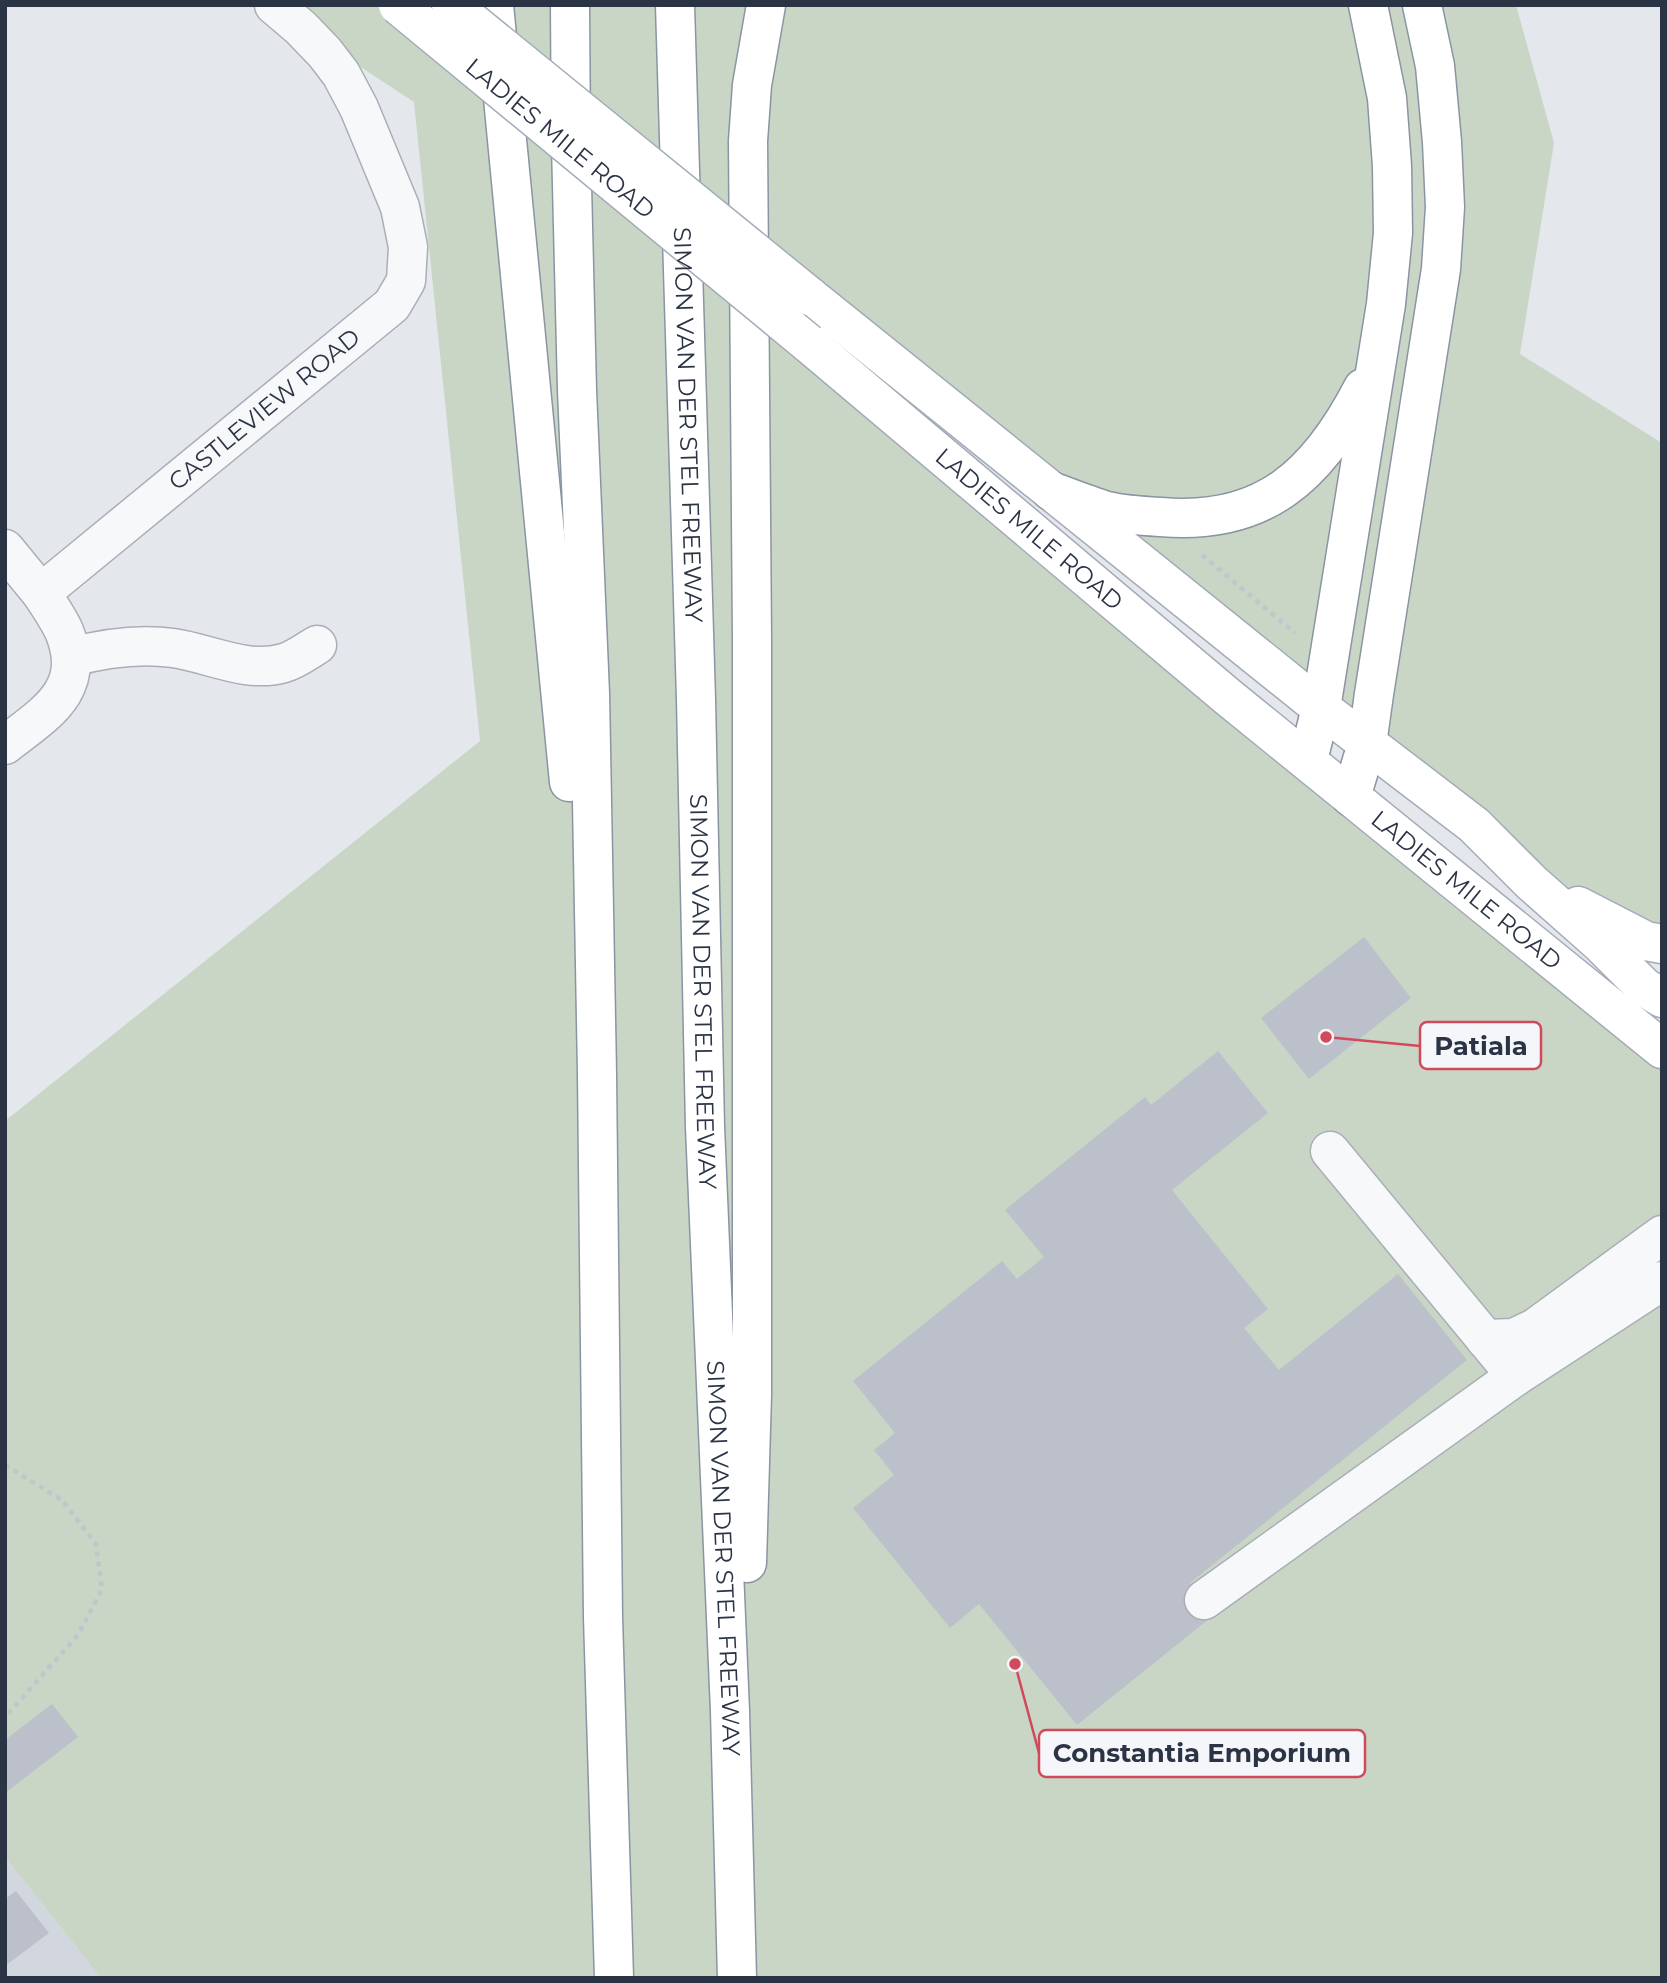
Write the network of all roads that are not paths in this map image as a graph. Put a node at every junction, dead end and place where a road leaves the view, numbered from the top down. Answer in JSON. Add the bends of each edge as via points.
{"nodes":[{"id":1,"x":398,"y":5,"type":"edge"},
{"id":2,"x":451,"y":5,"type":"edge"},
{"id":3,"x":494,"y":5,"type":"edge"},
{"id":4,"x":570,"y":5,"type":"edge"},
{"id":5,"x":675,"y":5,"type":"edge"},
{"id":6,"x":766,"y":5,"type":"edge"},
{"id":7,"x":1368,"y":5,"type":"edge"},
{"id":8,"x":1422,"y":5,"type":"edge"},
{"id":9,"x":288,"y":16,"type":"edge"},
{"id":10,"x":1376,"y":363,"type":"junction"},
{"id":11,"x":1051,"y":491,"type":"junction"},
{"id":12,"x":5,"y":549,"type":"edge"},
{"id":13,"x":41,"y":593,"type":"junction"},
{"id":14,"x":317,"y":645,"type":"dead end"},
{"id":15,"x":71,"y":657,"type":"junction"},
{"id":16,"x":1321,"y":708,"type":"junction"},
{"id":17,"x":1367,"y":744,"type":"junction"},
{"id":18,"x":5,"y":745,"type":"edge"},
{"id":19,"x":1308,"y":760,"type":"junction"},
{"id":20,"x":1351,"y":797,"type":"junction"},
{"id":21,"x":1532,"y":883,"type":"junction"},
{"id":22,"x":1662,"y":944,"type":"edge"},
{"id":23,"x":1662,"y":998,"type":"edge"},
{"id":24,"x":1662,"y":1049,"type":"edge"},
{"id":25,"x":597,"y":1074,"type":"junction"},
{"id":26,"x":1330,"y":1151,"type":"dead end"},
{"id":27,"x":1662,"y":1235,"type":"edge"},
{"id":28,"x":1662,"y":1281,"type":"edge"},
{"id":29,"x":1485,"y":1339,"type":"junction"},
{"id":30,"x":1516,"y":1376,"type":"junction"},
{"id":31,"x":1204,"y":1600,"type":"dead end"},
{"id":32,"x":730,"y":1711,"type":"junction"},
{"id":33,"x":614,"y":1978,"type":"edge"},
{"id":34,"x":737,"y":1978,"type":"edge"}],
"edges":[{"from":1,"to":19,"type":"main road","name":"LADIES MILE ROAD","bridge":true},
{"from":2,"to":11,"type":"main road","name":"LADIES MILE ROAD","bridge":true},
{"from":3,"to":25,"type":"main road"},
{"from":4,"to":25,"type":"main road"},
{"from":5,"to":32,"type":"main road","name":"SIMON VAN DER STEL FREEWAY","via":[[705,1126]]},
{"from":6,"to":32,"type":"main road","via":[[748,141],[752,1395],[745,1605]]},
{"from":7,"to":10,"type":"main road","via":[[1387,98],[1392,166],[1393,233]]},
{"from":8,"to":17,"type":"main road","via":[[1435,66],[1442,142],[1445,207],[1441,269]]},
{"from":9,"to":13,"type":"street","name":"CASTLEVIEW ROAD","via":[[325,52],[359,108],[400,207],[408,247],[406,281],[392,305]]},
{"from":10,"to":11,"type":"main road","via":[[1354,407],[1320,456],[1281,490],[1248,508],[1204,517],[1148,516],[1109,511]]},
{"from":10,"to":16,"type":"main road"},
{"from":11,"to":16,"type":"main road","name":"LADIES MILE ROAD"},
{"from":12,"to":13,"type":"street"},
{"from":13,"to":15,"type":"street","via":[[63,630]]},
{"from":14,"to":15,"type":"street","via":[[286,663],[261,667],[140,645]]},
{"from":15,"to":18,"type":"street","via":[[68,684],[52,708]]},
{"from":16,"to":17,"type":"main road","name":"LADIES MILE ROAD"},
{"from":16,"to":19,"type":"main road"},
{"from":17,"to":20,"type":"main road"},
{"from":17,"to":21,"type":"main road","name":"LADIES MILE ROAD","via":[[1474,825]]},
{"from":19,"to":20,"type":"main road","name":"LADIES MILE ROAD"},
{"from":20,"to":24,"type":"main road","name":"LADIES MILE ROAD"},
{"from":21,"to":22,"type":"main road","via":[[1646,941]]},
{"from":21,"to":23,"type":"main road","name":"LADIES MILE ROAD","via":[[1644,987]]},
{"from":25,"to":33,"type":"main road","via":[[603,1617]]},
{"from":26,"to":29,"type":"street"},
{"from":27,"to":29,"type":"street","via":[[1535,1328],[1514,1338]]},
{"from":28,"to":30,"type":"street"},
{"from":29,"to":30,"type":"street"},
{"from":30,"to":31,"type":"street"},
{"from":32,"to":34,"type":"main road","name":"SIMON VAN DER STEL FREEWAY"}]}
